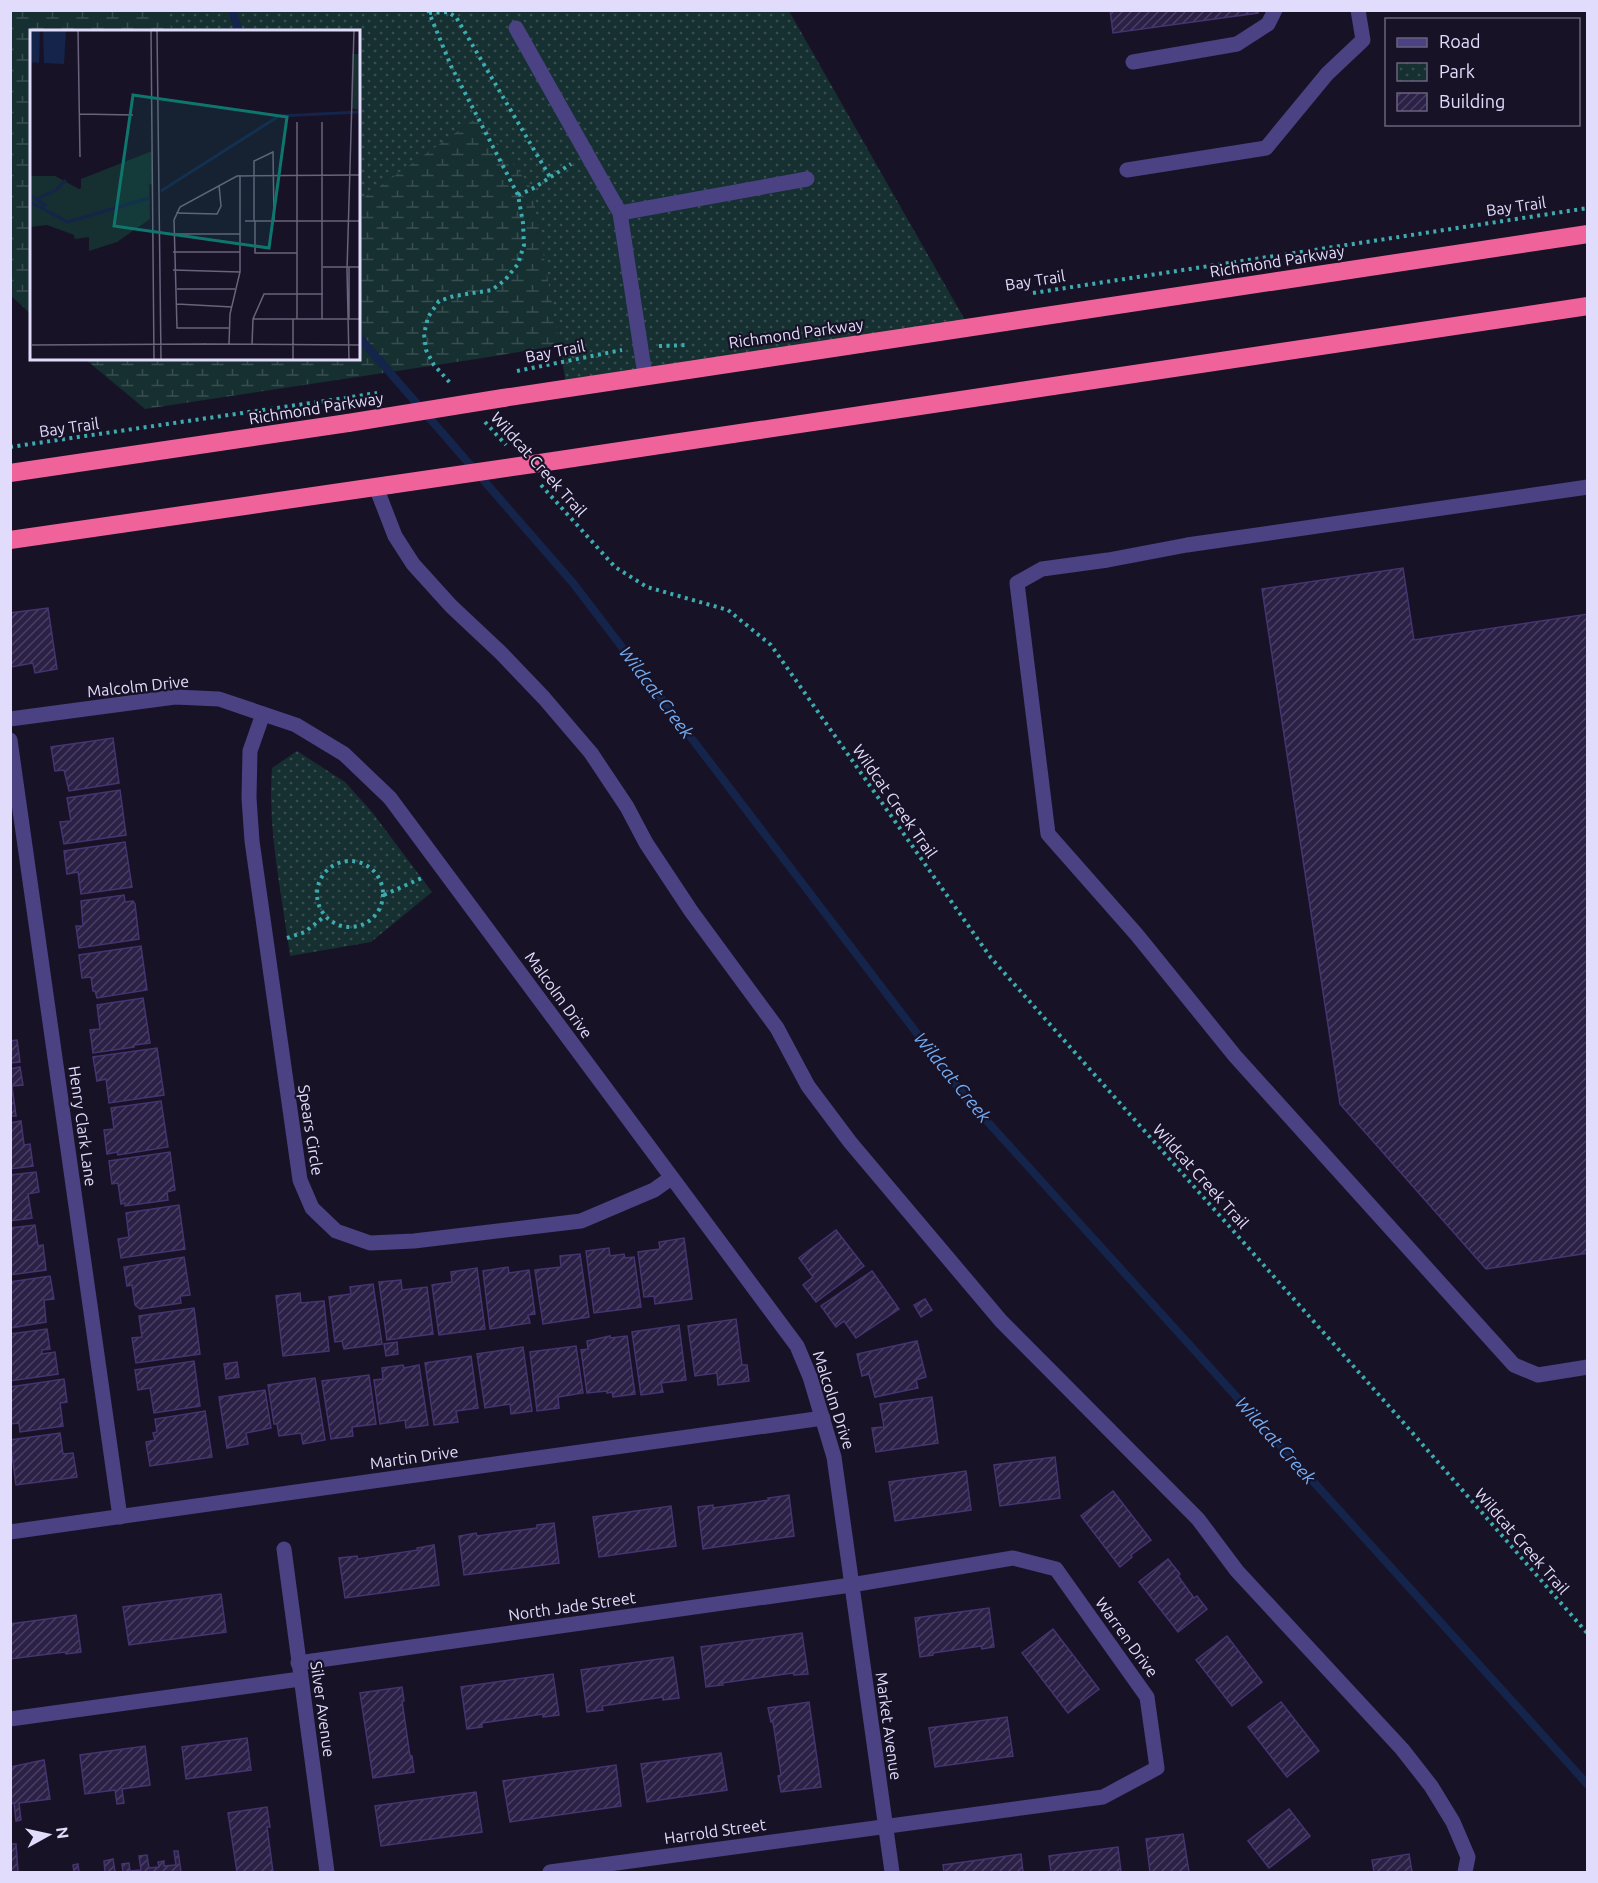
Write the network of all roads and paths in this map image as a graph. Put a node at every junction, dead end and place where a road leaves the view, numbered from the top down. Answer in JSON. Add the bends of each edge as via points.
{"nodes":[{"id":1,"x":1275,"y":10,"type":"edge"},
{"id":2,"x":1358,"y":10,"type":"edge"},
{"id":3,"x":429,"y":12,"type":"edge"},
{"id":4,"x":516,"y":28,"type":"dead end"},
{"id":5,"x":1133,"y":62,"type":"dead end"},
{"id":6,"x":588,"y":155,"type":"junction"},
{"id":7,"x":1127,"y":170,"type":"dead end"},
{"id":8,"x":550,"y":177,"type":"junction"},
{"id":9,"x":807,"y":179,"type":"dead end"},
{"id":10,"x":518,"y":195,"type":"junction"},
{"id":11,"x":1587,"y":208,"type":"edge"},
{"id":12,"x":620,"y":213,"type":"junction"},
{"id":13,"x":1587,"y":234,"type":"edge"},
{"id":14,"x":1031,"y":293,"type":"dead end"},
{"id":15,"x":1587,"y":306,"type":"edge"},
{"id":16,"x":691,"y":345,"type":"dead end"},
{"id":17,"x":640,"y":346,"type":"junction"},
{"id":18,"x":509,"y":372,"type":"dead end"},
{"id":19,"x":645,"y":375,"type":"junction"},
{"id":20,"x":457,"y":391,"type":"dead end"},
{"id":21,"x":345,"y":398,"type":"dead end"},
{"id":22,"x":480,"y":417,"type":"dead end"},
{"id":23,"x":10,"y":447,"type":"edge"},
{"id":24,"x":511,"y":451,"type":"dead end"},
{"id":25,"x":537,"y":470,"type":"junction"},
{"id":26,"x":10,"y":473,"type":"edge"},
{"id":27,"x":382,"y":486,"type":"junction"},
{"id":28,"x":1587,"y":487,"type":"edge"},
{"id":29,"x":10,"y":540,"type":"edge"},
{"id":30,"x":263,"y":714,"type":"junction"},
{"id":31,"x":10,"y":719,"type":"edge"},
{"id":32,"x":10,"y":740,"type":"edge"},
{"id":33,"x":442,"y":867,"type":"junction"},
{"id":34,"x":384,"y":895,"type":"junction"},
{"id":35,"x":325,"y":916,"type":"junction"},
{"id":36,"x":266,"y":945,"type":"junction"},
{"id":37,"x":671,"y":1178,"type":"junction"},
{"id":38,"x":1587,"y":1367,"type":"edge"},
{"id":39,"x":822,"y":1419,"type":"junction"},
{"id":40,"x":120,"y":1516,"type":"junction"},
{"id":41,"x":10,"y":1532,"type":"edge"},
{"id":42,"x":284,"y":1550,"type":"dead end"},
{"id":43,"x":851,"y":1585,"type":"junction"},
{"id":44,"x":1587,"y":1634,"type":"edge"},
{"id":45,"x":298,"y":1663,"type":"junction"},
{"id":46,"x":300,"y":1679,"type":"junction"},
{"id":47,"x":10,"y":1719,"type":"edge"},
{"id":48,"x":885,"y":1826,"type":"junction"},
{"id":49,"x":327,"y":1872,"type":"edge"},
{"id":50,"x":550,"y":1872,"type":"edge"},
{"id":51,"x":892,"y":1872,"type":"edge"},
{"id":52,"x":1465,"y":1872,"type":"edge"}],
"edges":[{"from":1,"to":5,"type":"street","via":[[1268,24],[1237,44]]},
{"from":2,"to":7,"type":"street","via":[[1364,40],[1327,74],[1266,148]]},
{"from":3,"to":8,"type":"path","via":[[448,12],[456,17]]},
{"from":3,"to":10,"type":"path","via":[[451,66]]},
{"from":4,"to":6,"type":"street"},
{"from":6,"to":8,"type":"path"},
{"from":6,"to":12,"type":"street"},
{"from":8,"to":10,"type":"path"},
{"from":9,"to":12,"type":"street"},
{"from":10,"to":20,"type":"path","via":[[524,223],[524,245],[518,264],[492,290],[439,301],[428,317],[426,350]]},
{"from":11,"to":14,"type":"path","name":"Bay Trail"},
{"from":12,"to":17,"type":"street"},
{"from":13,"to":19,"type":"highway","name":"Richmond Parkway"},
{"from":15,"to":25,"type":"highway"},
{"from":16,"to":17,"type":"path","name":"Bay Trail"},
{"from":17,"to":18,"type":"path","name":"Bay Trail"},
{"from":17,"to":19,"type":"street"},
{"from":19,"to":26,"type":"highway","name":"Richmond Parkway","bridge":true},
{"from":21,"to":23,"type":"path","name":"Bay Trail"},
{"from":22,"to":24,"type":"path","name":"Wildcat Creek Trail"},
{"from":25,"to":27,"type":"highway","bridge":true},
{"from":25,"to":44,"type":"path","name":"Wildcat Creek Trail","via":[[615,567],[646,587],[728,610],[771,645],[991,958]]},
{"from":27,"to":29,"type":"highway"},
{"from":27,"to":52,"type":"street","via":[[395,536],[413,564],[544,698],[591,753],[691,911],[777,1028],[808,1086],[850,1142],[1001,1321],[1198,1519],[1237,1571],[1402,1749],[1453,1822],[1468,1857]]},
{"from":28,"to":38,"type":"street","via":[[1042,569],[1017,583],[1048,834],[1137,935],[1235,1056],[1514,1365],[1538,1375]]},
{"from":30,"to":31,"type":"street","name":"Malcolm Drive","via":[[219,699],[175,697]]},
{"from":30,"to":33,"type":"street","name":"Malcolm Drive","via":[[296,725],[344,754],[390,798]]},
{"from":30,"to":36,"type":"street","name":"Spears Circle","via":[[249,751],[249,798]]},
{"from":32,"to":40,"type":"street","name":"Henry Clark Lane"},
{"from":33,"to":34,"type":"path"},
{"from":33,"to":37,"type":"street","name":"Malcolm Drive"},
{"from":34,"to":35,"type":"path","via":[[381,907],[366,924],[345,927]]},
{"from":34,"to":35,"type":"path","via":[[375,872],[355,861],[344,861],[333,865],[319,883],[319,906]]},
{"from":35,"to":36,"type":"path","via":[[305,932]]},
{"from":36,"to":37,"type":"street","name":"Spears Circle","via":[[300,1180],[312,1208],[336,1232],[370,1243],[581,1221],[654,1190]]},
{"from":37,"to":39,"type":"street","name":"Malcolm Drive","via":[[797,1346]]},
{"from":39,"to":40,"type":"street","name":"Martin Drive"},
{"from":39,"to":43,"type":"street","name":"Malcolm Drive","via":[[834,1457]]},
{"from":40,"to":41,"type":"street","name":"Martin Drive"},
{"from":42,"to":45,"type":"street","name":"Silver Avenue"},
{"from":43,"to":45,"type":"street","name":"North Jade Street"},
{"from":43,"to":48,"type":"street","name":"Market Avenue"},
{"from":43,"to":48,"type":"street","name":"Warren Drive","via":[[1012,1558],[1056,1569],[1147,1697],[1157,1768],[1103,1797]]},
{"from":45,"to":46,"type":"street","name":"Silver Avenue"},
{"from":46,"to":47,"type":"street"},
{"from":46,"to":49,"type":"street","name":"Silver Avenue"},
{"from":48,"to":50,"type":"street","name":"Harrold Street"},
{"from":48,"to":51,"type":"street","name":"Market Avenue"}]}
